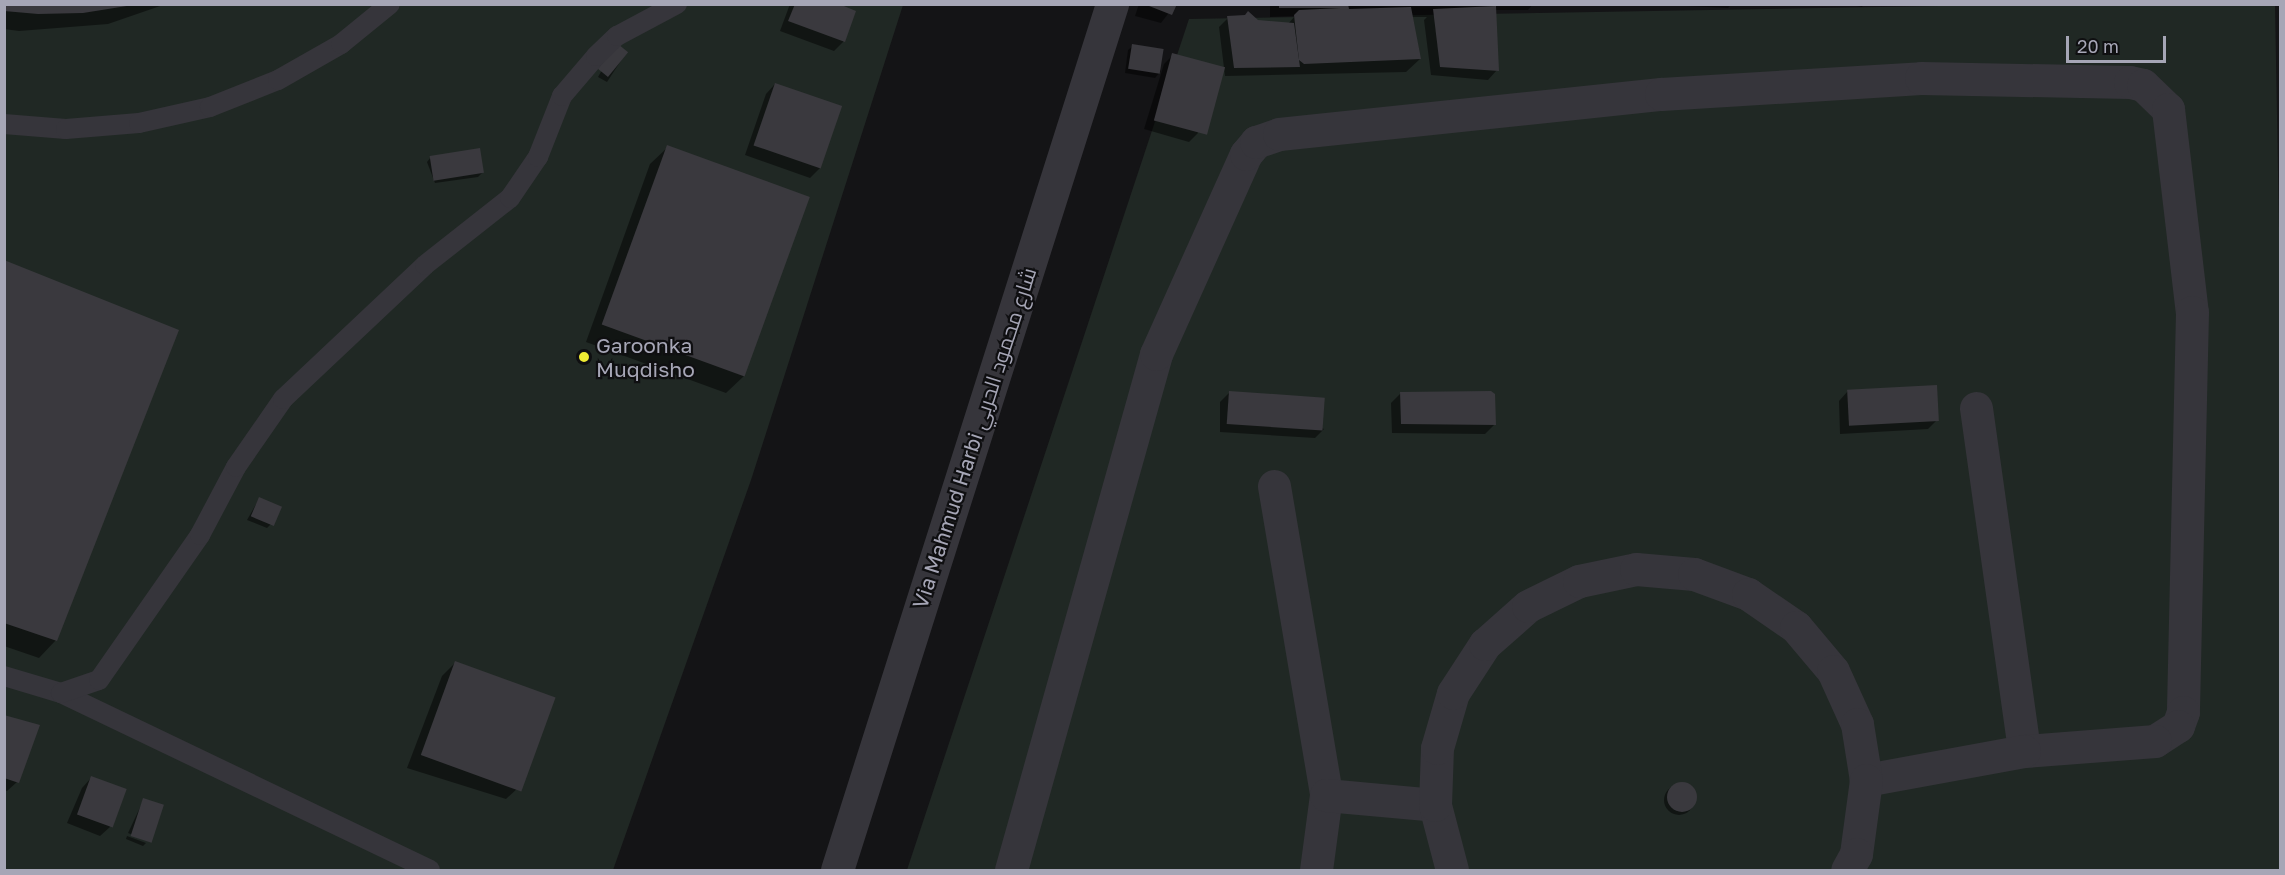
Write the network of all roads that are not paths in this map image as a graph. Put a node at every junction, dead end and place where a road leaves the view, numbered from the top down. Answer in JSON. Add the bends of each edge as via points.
{"nodes":[{"id":1,"x":390,"y":4,"type":"edge"},
{"id":2,"x":677,"y":4,"type":"edge"},
{"id":3,"x":1112,"y":4,"type":"edge"},
{"id":4,"x":4,"y":124,"type":"edge"},
{"id":5,"x":1976,"y":408,"type":"dead end"},
{"id":6,"x":1274,"y":486,"type":"dead end"},
{"id":7,"x":4,"y":676,"type":"edge"},
{"id":8,"x":61,"y":693,"type":"junction"},
{"id":9,"x":2024,"y":751,"type":"junction"},
{"id":10,"x":1866,"y":780,"type":"junction"},
{"id":11,"x":1326,"y":795,"type":"junction"},
{"id":12,"x":1435,"y":805,"type":"junction"},
{"id":13,"x":430,"y":870,"type":"edge"},
{"id":14,"x":837,"y":870,"type":"edge"},
{"id":15,"x":1011,"y":870,"type":"edge"},
{"id":16,"x":1316,"y":870,"type":"edge"},
{"id":17,"x":1452,"y":870,"type":"edge"},
{"id":18,"x":1847,"y":870,"type":"edge"}],
"edges":[{"from":1,"to":4,"type":"lane","via":[[341,45],[278,80],[210,107],[139,123],[66,129]]},
{"from":2,"to":8,"type":"lane","via":[[618,36],[596,56],[562,96],[538,157],[510,198],[426,265],[283,399],[236,467],[200,535],[99,680]]},
{"from":3,"to":14,"type":"street","name":"Via Mahmud Harbi شارع محمود الحربي"},
{"from":5,"to":9,"type":"street"},
{"from":6,"to":11,"type":"street"},
{"from":7,"to":8,"type":"lane"},
{"from":8,"to":13,"type":"lane"},
{"from":9,"to":10,"type":"street"},
{"from":9,"to":15,"type":"street","via":[[2155,741],[2178,726],[2183,712],[2192,312],[2168,109],[2156,94],[2130,81],[1921,78],[1661,94],[1279,134],[1256,142],[1246,154],[1156,354]]},
{"from":10,"to":12,"type":"street","via":[[1857,724],[1833,671],[1796,627],[1749,594],[1694,574],[1636,569],[1579,581],[1538,601],[1485,644],[1453,693],[1437,748]]},
{"from":10,"to":18,"type":"street","via":[[1856,854]]},
{"from":11,"to":12,"type":"street"},
{"from":11,"to":16,"type":"street"},
{"from":12,"to":17,"type":"street"}]}
